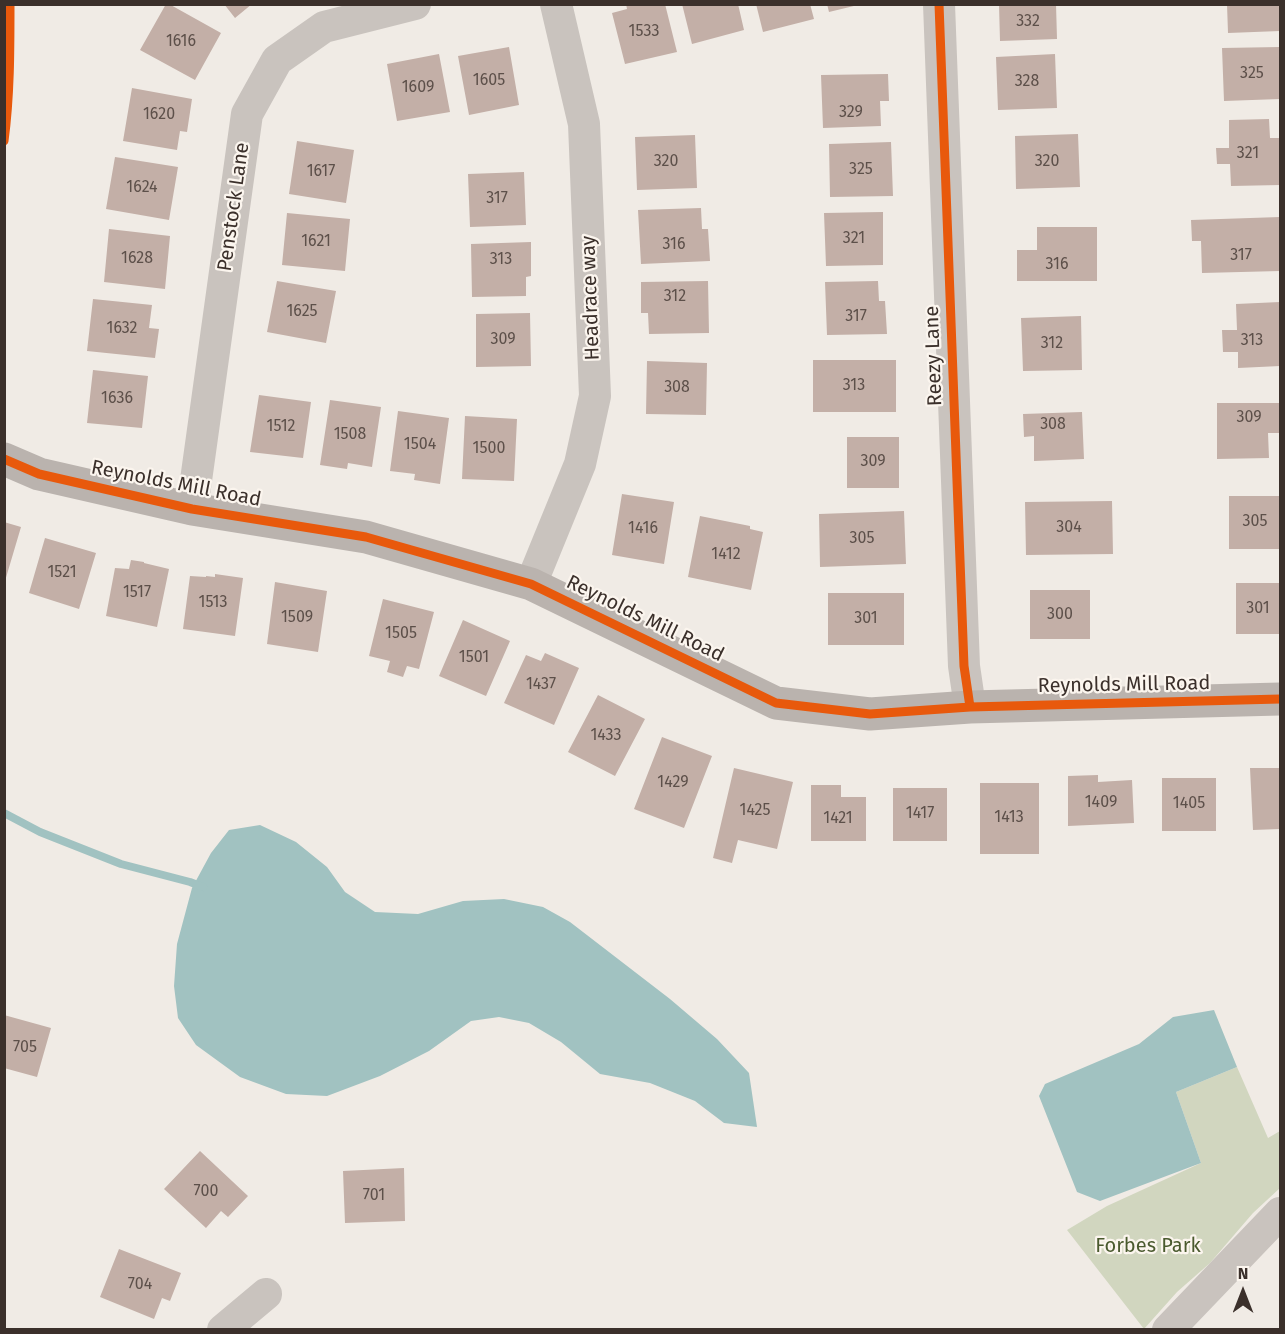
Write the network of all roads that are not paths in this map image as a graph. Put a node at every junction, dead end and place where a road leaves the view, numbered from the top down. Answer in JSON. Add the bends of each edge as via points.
{"nodes":[{"id":1,"x":415,"y":4,"type":"edge"},
{"id":2,"x":556,"y":4,"type":"edge"},
{"id":3,"x":939,"y":4,"type":"edge"},
{"id":4,"x":4,"y":459,"type":"edge"},
{"id":5,"x":192,"y":509,"type":"junction"},
{"id":6,"x":531,"y":584,"type":"junction"},
{"id":7,"x":1281,"y":699,"type":"edge"},
{"id":8,"x":970,"y":707,"type":"junction"},
{"id":9,"x":1281,"y":1213,"type":"edge"},
{"id":10,"x":266,"y":1294,"type":"dead end"},
{"id":11,"x":223,"y":1329,"type":"edge"},
{"id":12,"x":1168,"y":1329,"type":"edge"}],
"edges":[{"from":1,"to":5,"type":"street","name":"Penstock Lane","via":[[324,27],[277,60],[247,114]]},
{"from":2,"to":6,"type":"street","name":"Headrace way","via":[[584,124],[594,396],[580,464]]},
{"from":3,"to":8,"type":"street","name":"Reezy Lane","via":[[964,666]]},
{"from":4,"to":5,"type":"street","name":"Reynolds Mill Road","via":[[39,474]]},
{"from":5,"to":6,"type":"street","name":"Reynolds Mill Road","via":[[366,537]]},
{"from":6,"to":8,"type":"street","name":"Reynolds Mill Road","via":[[776,703],[870,714]]},
{"from":7,"to":8,"type":"street","name":"Reynolds Mill Road"},
{"from":9,"to":12,"type":"street"},
{"from":10,"to":11,"type":"street"}]}
